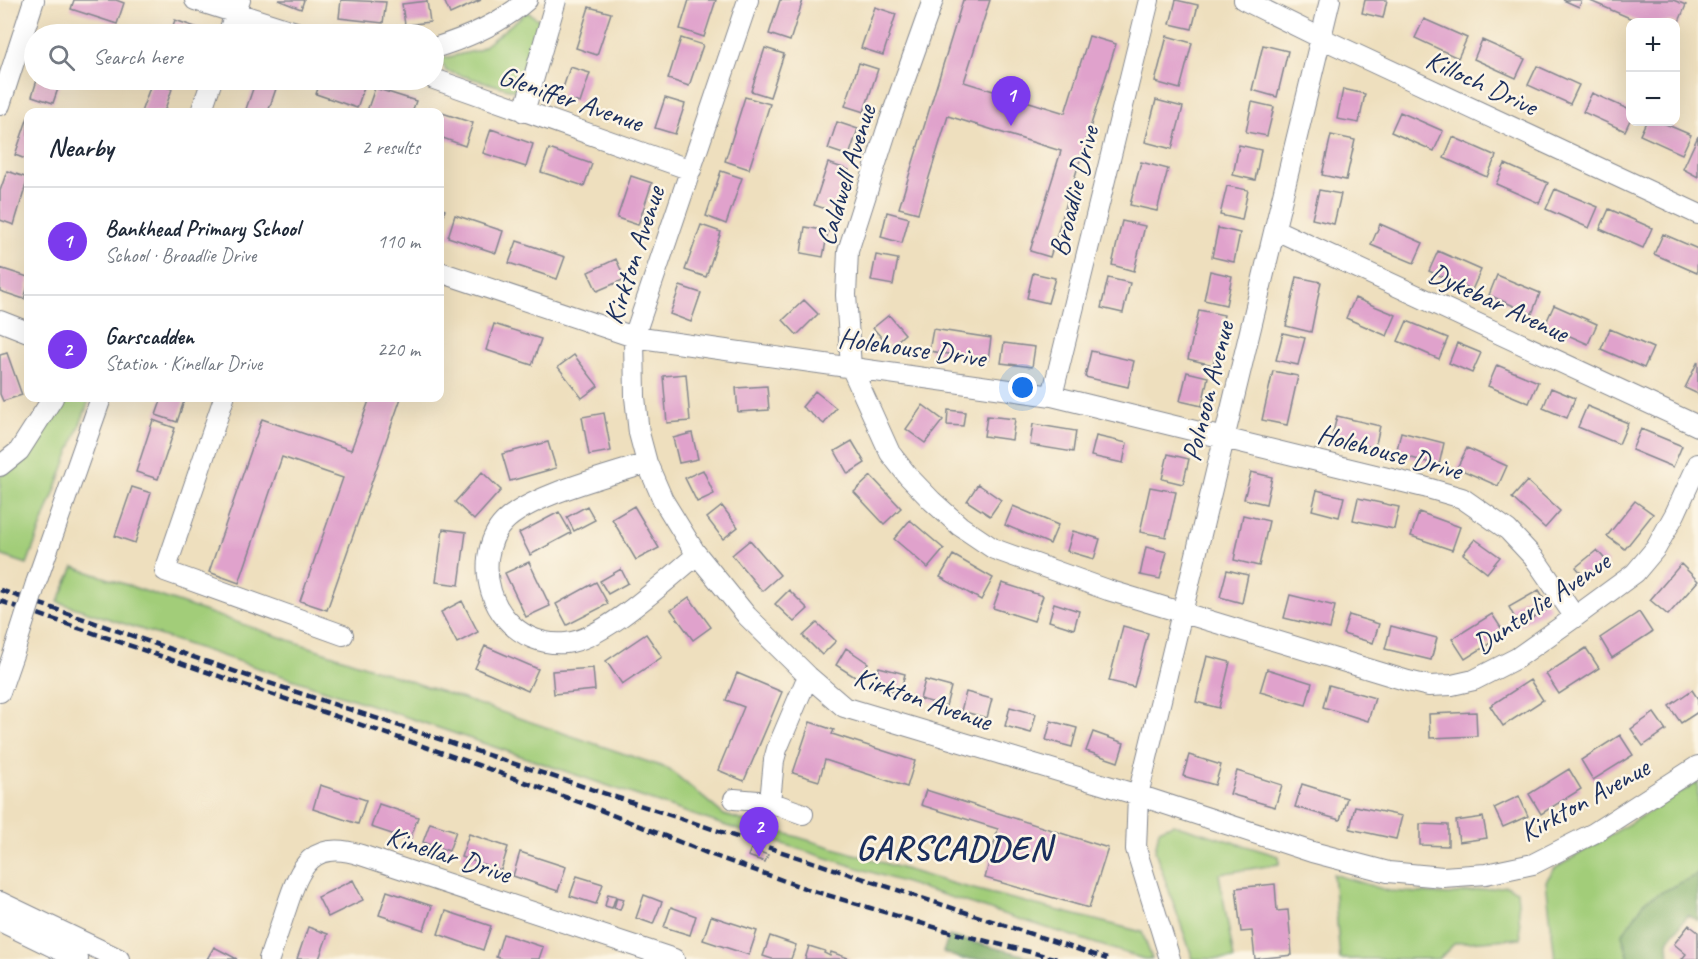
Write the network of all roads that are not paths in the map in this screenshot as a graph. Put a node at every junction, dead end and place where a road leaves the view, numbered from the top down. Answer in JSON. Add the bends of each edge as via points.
{"nodes":[{"id":1,"x":34,"y":0,"type":"edge"},
{"id":2,"x":195,"y":0,"type":"edge"},
{"id":3,"x":527,"y":0,"type":"edge"},
{"id":4,"x":556,"y":0,"type":"edge"},
{"id":5,"x":748,"y":0,"type":"edge"},
{"id":6,"x":933,"y":0,"type":"edge"},
{"id":7,"x":1149,"y":0,"type":"edge"},
{"id":8,"x":1244,"y":0,"type":"edge"},
{"id":9,"x":1330,"y":0,"type":"edge"},
{"id":10,"x":237,"y":7,"type":"edge"},
{"id":11,"x":26,"y":24,"type":"edge"},
{"id":12,"x":231,"y":24,"type":"edge"},
{"id":13,"x":278,"y":24,"type":"edge"},
{"id":14,"x":24,"y":31,"type":"edge"},
{"id":15,"x":1321,"y":39,"type":"junction"},
{"id":16,"x":444,"y":45,"type":"edge"},
{"id":17,"x":444,"y":83,"type":"edge"},
{"id":18,"x":209,"y":90,"type":"edge"},
{"id":19,"x":0,"y":105,"type":"edge"},
{"id":20,"x":202,"y":108,"type":"edge"},
{"id":21,"x":524,"y":112,"type":"junction"},
{"id":22,"x":691,"y":170,"type":"junction"},
{"id":23,"x":1698,"y":214,"type":"edge"},
{"id":24,"x":1276,"y":230,"type":"junction"},
{"id":25,"x":444,"y":273,"type":"edge"},
{"id":26,"x":0,"y":321,"type":"edge"},
{"id":27,"x":24,"y":330,"type":"edge"},
{"id":28,"x":634,"y":337,"type":"junction"},
{"id":29,"x":850,"y":368,"type":"junction"},
{"id":30,"x":1052,"y":396,"type":"junction"},
{"id":31,"x":50,"y":402,"type":"edge"},
{"id":32,"x":100,"y":402,"type":"edge"},
{"id":33,"x":223,"y":402,"type":"edge"},
{"id":34,"x":1698,"y":426,"type":"edge"},
{"id":35,"x":1224,"y":438,"type":"junction"},
{"id":36,"x":647,"y":463,"type":"junction"},
{"id":37,"x":1698,"y":464,"type":"edge"},
{"id":38,"x":0,"y":466,"type":"edge"},
{"id":39,"x":697,"y":555,"type":"junction"},
{"id":40,"x":1183,"y":612,"type":"junction"},
{"id":41,"x":1575,"y":617,"type":"junction"},
{"id":42,"x":343,"y":635,"type":"dead end"},
{"id":43,"x":808,"y":676,"type":"junction"},
{"id":44,"x":0,"y":692,"type":"edge"},
{"id":45,"x":1698,"y":766,"type":"edge"},
{"id":46,"x":1138,"y":795,"type":"junction"},
{"id":47,"x":734,"y":799,"type":"dead end"},
{"id":48,"x":770,"y":802,"type":"junction"},
{"id":49,"x":802,"y":814,"type":"dead end"},
{"id":50,"x":0,"y":902,"type":"edge"},
{"id":51,"x":0,"y":921,"type":"edge"},
{"id":52,"x":1168,"y":952,"type":"edge"},
{"id":53,"x":78,"y":959,"type":"edge"},
{"id":54,"x":119,"y":959,"type":"edge"},
{"id":55,"x":269,"y":959,"type":"edge"},
{"id":56,"x":674,"y":959,"type":"edge"}],
"edges":[{"from":1,"to":11,"type":"street"},
{"from":2,"to":10,"type":"street"},
{"from":3,"to":16,"type":"street","via":[[476,34]]},
{"from":4,"to":21,"type":"street"},
{"from":5,"to":22,"type":"street","name":"Kirkton Avenue"},
{"from":6,"to":29,"type":"street","name":"Caldwell Avenue","via":[[848,252]]},
{"from":7,"to":30,"type":"street","name":"Broadlie Drive"},
{"from":8,"to":15,"type":"street","name":"Killoch Drive"},
{"from":9,"to":15,"type":"street","name":"Polnoon Avenue"},
{"from":10,"to":12,"type":"street"},
{"from":10,"to":13,"type":"street"},
{"from":14,"to":19,"type":"street"},
{"from":15,"to":23,"type":"street","name":"Killoch Drive"},
{"from":15,"to":24,"type":"street","name":"Polnoon Avenue"},
{"from":17,"to":21,"type":"street","name":"Gleniffer Avenue"},
{"from":18,"to":20,"type":"street"},
{"from":21,"to":22,"type":"street","name":"Gleniffer Avenue"},
{"from":22,"to":28,"type":"street","name":"Kirkton Avenue"},
{"from":24,"to":34,"type":"street","name":"Dykebar Avenue"},
{"from":24,"to":35,"type":"street","name":"Polnoon Avenue"},
{"from":25,"to":28,"type":"street","name":"Holehouse Drive"},
{"from":26,"to":27,"type":"street"},
{"from":28,"to":29,"type":"street","name":"Holehouse Drive"},
{"from":28,"to":36,"type":"street","name":"Kirkton Avenue","via":[[634,397]]},
{"from":29,"to":30,"type":"street","name":"Holehouse Drive"},
{"from":29,"to":40,"type":"street","name":"Caldwell Avenue","via":[[890,453],[960,526],[994,549],[1026,562]]},
{"from":30,"to":35,"type":"street","name":"Holehouse Drive"},
{"from":31,"to":38,"type":"street","via":[[19,451]]},
{"from":32,"to":44,"type":"street","bridge":true},
{"from":33,"to":42,"type":"street","via":[[165,572]]},
{"from":35,"to":40,"type":"street","name":"Polnoon Avenue"},
{"from":35,"to":41,"type":"street","name":"Holehouse Drive","via":[[1462,498],[1508,530],[1535,559]]},
{"from":36,"to":39,"type":"street","name":"Kirkton Avenue","via":[[679,530]]},
{"from":36,"to":39,"type":"street","via":[[543,498],[520,508],[504,522],[494,536],[486,575],[499,611],[532,637],[567,643],[618,619]]},
{"from":37,"to":41,"type":"street","name":"Dunterlie Avenue","via":[[1656,548],[1635,573]]},
{"from":39,"to":43,"type":"street","name":"Kirkton Avenue","via":[[747,616]]},
{"from":40,"to":41,"type":"street","name":"Dunterlie Avenue","via":[[1429,686],[1474,680],[1517,658]]},
{"from":40,"to":46,"type":"street","name":"Polnoon Avenue"},
{"from":43,"to":46,"type":"street","name":"Kirkton Avenue","via":[[844,707]]},
{"from":43,"to":48,"type":"street","via":[[777,749]]},
{"from":45,"to":46,"type":"street","name":"Kirkton Avenue","via":[[1594,833],[1533,864],[1486,874],[1443,877],[1388,872],[1312,852]]},
{"from":46,"to":52,"type":"street","name":"Polnoon Avenue","via":[[1136,849]]},
{"from":47,"to":48,"type":"street"},
{"from":48,"to":49,"type":"street"},
{"from":50,"to":54,"type":"street"},
{"from":51,"to":53,"type":"street"},
{"from":55,"to":56,"type":"street","name":"Kinellar Drive","via":[[299,871],[315,856],[336,850]]}]}
